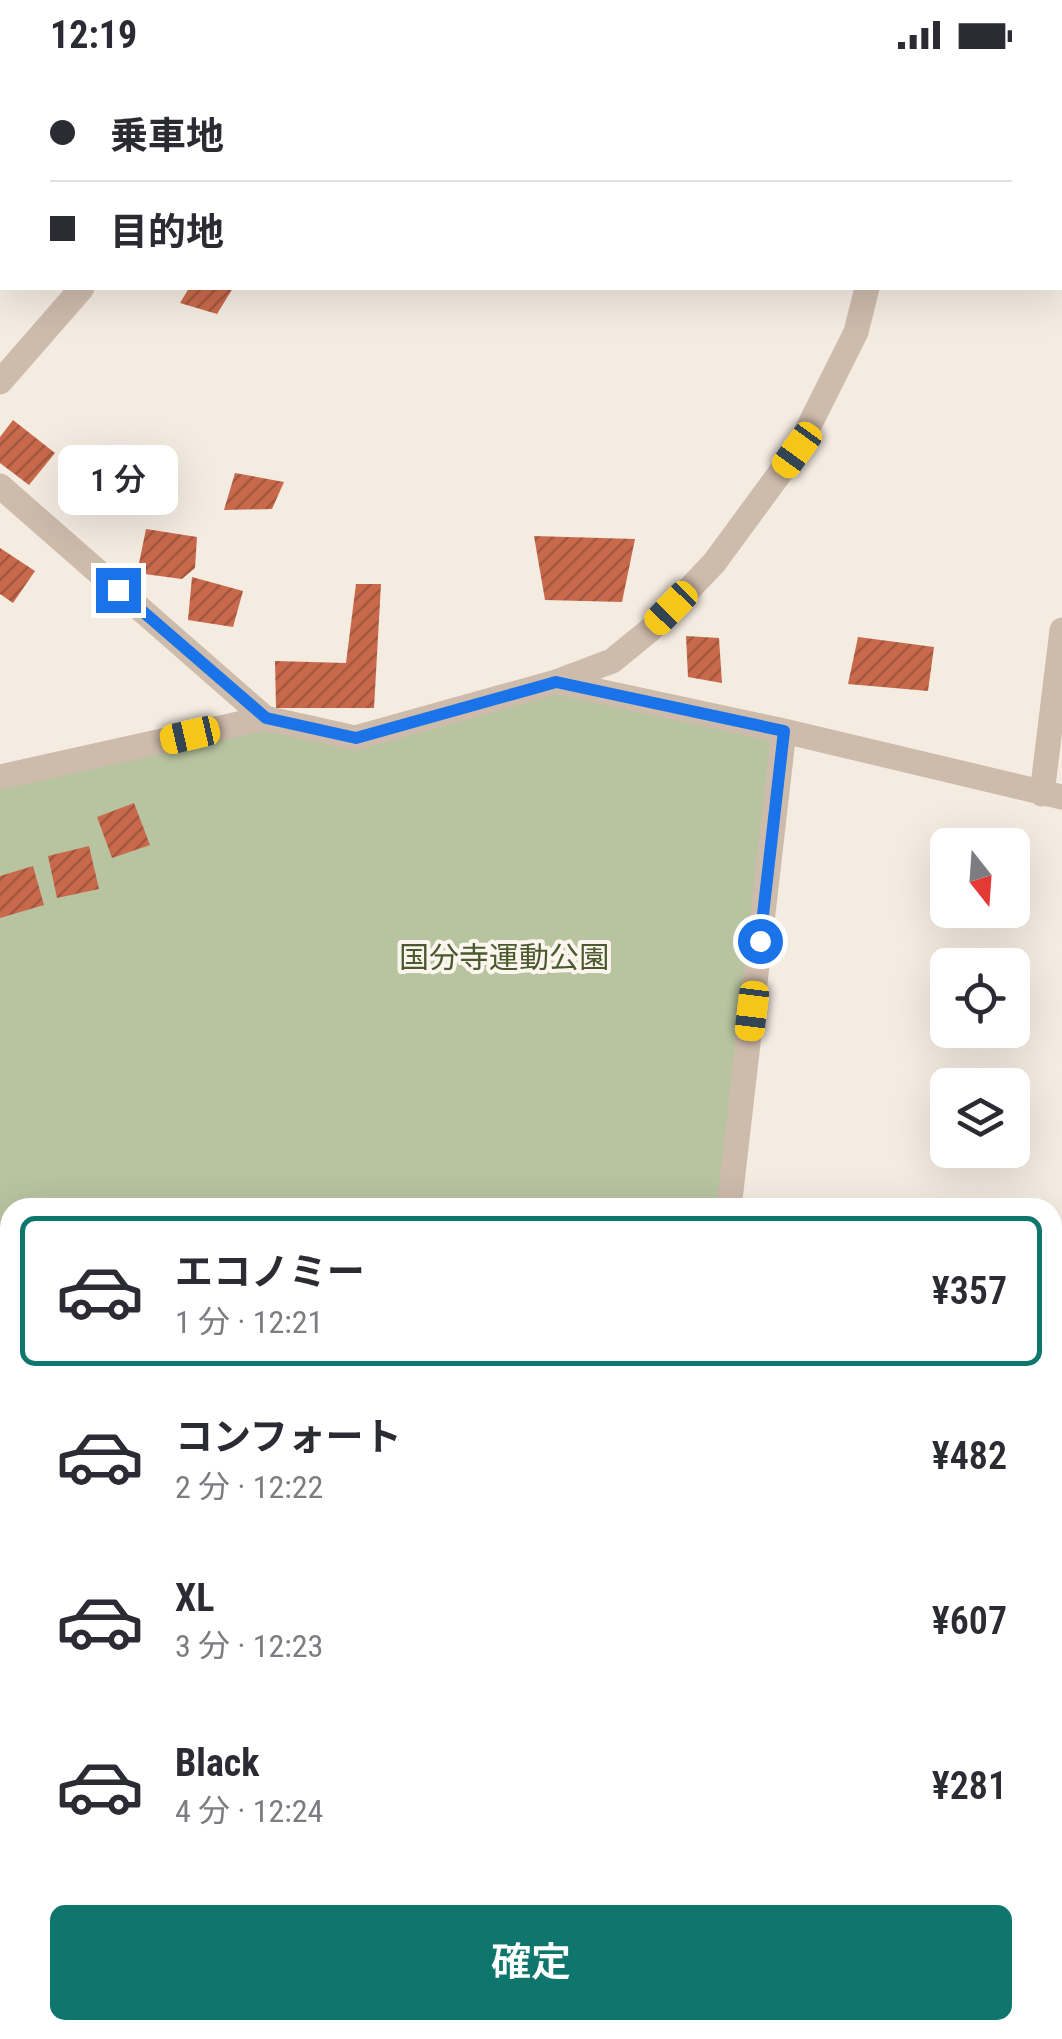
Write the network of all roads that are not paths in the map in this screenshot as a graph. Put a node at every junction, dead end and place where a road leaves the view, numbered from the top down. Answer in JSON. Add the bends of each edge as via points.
{"nodes":[{"id":1,"x":80,"y":290,"type":"edge"},
{"id":2,"x":866,"y":290,"type":"edge"},
{"id":3,"x":0,"y":382,"type":"edge"},
{"id":4,"x":0,"y":486,"type":"edge"},
{"id":5,"x":1062,"y":630,"type":"edge"},
{"id":6,"x":556,"y":682,"type":"junction"},
{"id":7,"x":266,"y":718,"type":"junction"},
{"id":8,"x":784,"y":731,"type":"junction"},
{"id":9,"x":0,"y":777,"type":"edge"},
{"id":10,"x":1052,"y":796,"type":"edge"},
{"id":11,"x":730,"y":1198,"type":"edge"}],
"edges":[{"from":1,"to":3,"type":"street"},
{"from":2,"to":6,"type":"street","via":[[856,332],[797,450],[714,563],[612,661]]},
{"from":4,"to":7,"type":"street"},
{"from":5,"to":10,"type":"street"},
{"from":6,"to":7,"type":"street","via":[[356,738]]},
{"from":6,"to":8,"type":"street"},
{"from":7,"to":9,"type":"street"},
{"from":8,"to":10,"type":"street"},
{"from":8,"to":11,"type":"street"}]}
